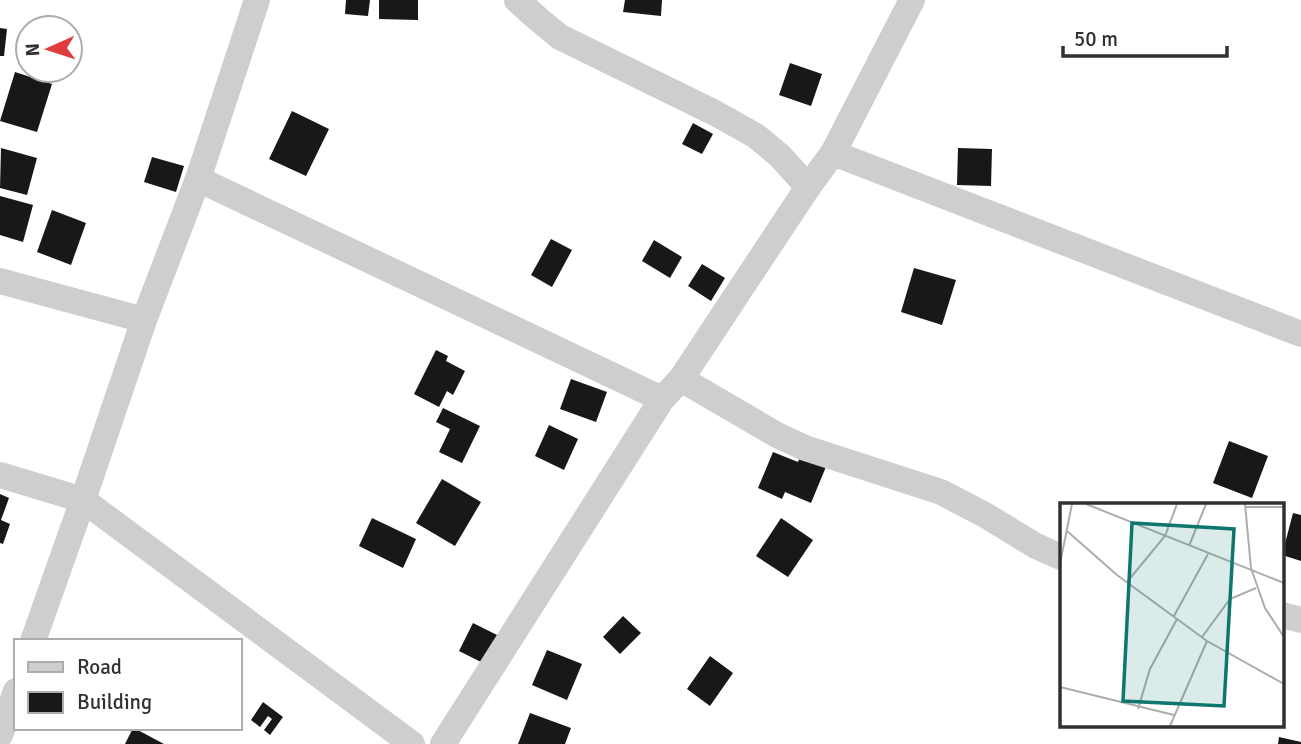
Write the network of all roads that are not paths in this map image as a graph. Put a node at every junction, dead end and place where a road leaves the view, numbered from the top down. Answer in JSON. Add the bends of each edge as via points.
{"nodes":[{"id":1,"x":257,"y":0,"type":"edge"},
{"id":2,"x":517,"y":0,"type":"edge"},
{"id":3,"x":912,"y":0,"type":"edge"},
{"id":4,"x":833,"y":153,"type":"junction"},
{"id":5,"x":198,"y":179,"type":"junction"},
{"id":6,"x":808,"y":187,"type":"junction"},
{"id":7,"x":0,"y":282,"type":"edge"},
{"id":8,"x":144,"y":320,"type":"junction"},
{"id":9,"x":1301,"y":334,"type":"edge"},
{"id":10,"x":681,"y":379,"type":"junction"},
{"id":11,"x":662,"y":399,"type":"junction"},
{"id":12,"x":0,"y":475,"type":"edge"},
{"id":13,"x":83,"y":500,"type":"junction"},
{"id":14,"x":1060,"y":557,"type":"edge"},
{"id":15,"x":1284,"y":616,"type":"edge"},
{"id":16,"x":1301,"y":620,"type":"edge"},
{"id":17,"x":34,"y":639,"type":"edge"},
{"id":18,"x":14,"y":696,"type":"edge"},
{"id":19,"x":0,"y":735,"type":"edge"},
{"id":20,"x":411,"y":744,"type":"edge"},
{"id":21,"x":443,"y":744,"type":"edge"}],
"edges":[{"from":1,"to":5,"type":"street"},
{"from":2,"to":6,"type":"street","via":[[560,37],[756,136]]},
{"from":3,"to":4,"type":"street"},
{"from":4,"to":6,"type":"street"},
{"from":4,"to":9,"type":"street"},
{"from":5,"to":8,"type":"street"},
{"from":5,"to":11,"type":"street"},
{"from":6,"to":10,"type":"street"},
{"from":7,"to":8,"type":"street"},
{"from":8,"to":13,"type":"street"},
{"from":10,"to":11,"type":"street"},
{"from":10,"to":14,"type":"street","via":[[777,435],[941,492]]},
{"from":11,"to":21,"type":"street"},
{"from":12,"to":13,"type":"street"},
{"from":13,"to":17,"type":"street"},
{"from":13,"to":20,"type":"street"},
{"from":15,"to":16,"type":"street"},
{"from":18,"to":19,"type":"street"}]}
